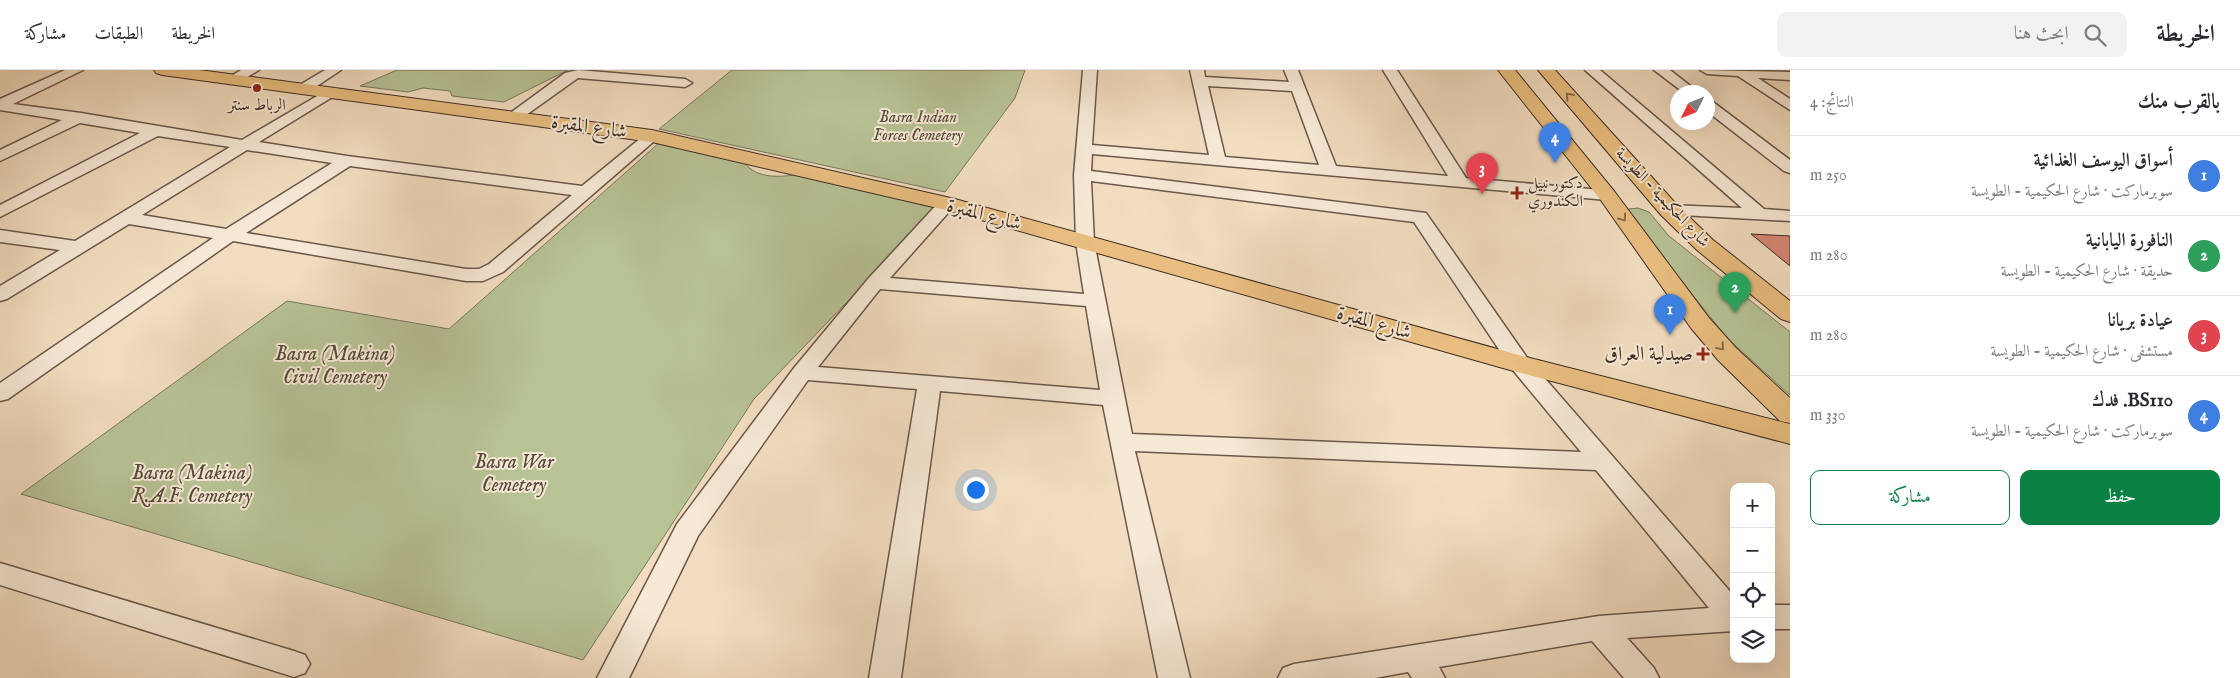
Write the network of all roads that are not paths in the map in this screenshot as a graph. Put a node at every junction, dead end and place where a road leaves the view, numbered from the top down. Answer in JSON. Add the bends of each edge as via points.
{"nodes":[{"id":1,"x":76,"y":70,"type":"edge"},
{"id":2,"x":252,"y":70,"type":"edge"},
{"id":3,"x":334,"y":70,"type":"edge"},
{"id":4,"x":1090,"y":70,"type":"edge"},
{"id":5,"x":1291,"y":70,"type":"edge"},
{"id":6,"x":1390,"y":70,"type":"edge"},
{"id":7,"x":1506,"y":70,"type":"edge"},
{"id":8,"x":1546,"y":70,"type":"edge"},
{"id":9,"x":1592,"y":70,"type":"edge"},
{"id":10,"x":1661,"y":70,"type":"edge"},
{"id":11,"x":1707,"y":70,"type":"edge"},
{"id":12,"x":174,"y":71,"type":"edge"},
{"id":13,"x":581,"y":72,"type":"edge"},
{"id":14,"x":1742,"y":72,"type":"junction"},
{"id":15,"x":1198,"y":75,"type":"edge"},
{"id":16,"x":1790,"y":76,"type":"edge"},
{"id":17,"x":232,"y":80,"type":"junction"},
{"id":18,"x":685,"y":83,"type":"dead end"},
{"id":19,"x":1681,"y":85,"type":"edge"},
{"id":20,"x":1298,"y":87,"type":"junction"},
{"id":21,"x":303,"y":89,"type":"junction"},
{"id":22,"x":329,"y":93,"type":"junction"},
{"id":23,"x":0,"y":105,"type":"edge"},
{"id":24,"x":1790,"y":106,"type":"edge"},
{"id":25,"x":1715,"y":110,"type":"edge"},
{"id":26,"x":81,"y":117,"type":"junction"},
{"id":27,"x":514,"y":117,"type":"junction"},
{"id":28,"x":1544,"y":117,"type":"junction"},
{"id":29,"x":1591,"y":121,"type":"junction"},
{"id":30,"x":157,"y":130,"type":"junction"},
{"id":31,"x":652,"y":136,"type":"junction"},
{"id":32,"x":1560,"y":138,"type":"junction"},
{"id":33,"x":1608,"y":140,"type":"junction"},
{"id":34,"x":248,"y":144,"type":"junction"},
{"id":35,"x":1084,"y":149,"type":"junction"},
{"id":36,"x":0,"y":156,"type":"edge"},
{"id":37,"x":347,"y":161,"type":"junction"},
{"id":38,"x":1218,"y":161,"type":"junction"},
{"id":39,"x":1790,"y":168,"type":"edge"},
{"id":40,"x":1329,"y":170,"type":"junction"},
{"id":41,"x":1082,"y":175,"type":"junction"},
{"id":42,"x":1460,"y":182,"type":"junction"},
{"id":43,"x":586,"y":192,"type":"junction"},
{"id":44,"x":1607,"y":195,"type":"junction"},
{"id":45,"x":948,"y":204,"type":"junction"},
{"id":46,"x":1668,"y":210,"type":"junction"},
{"id":47,"x":0,"y":212,"type":"edge"},
{"id":48,"x":1759,"y":214,"type":"junction"},
{"id":49,"x":1790,"y":216,"type":"edge"},
{"id":50,"x":126,"y":218,"type":"junction"},
{"id":51,"x":230,"y":235,"type":"junction"},
{"id":52,"x":0,"y":236,"type":"edge"},
{"id":53,"x":1085,"y":242,"type":"junction"},
{"id":54,"x":78,"y":247,"type":"junction"},
{"id":55,"x":875,"y":283,"type":"junction"},
{"id":56,"x":0,"y":295,"type":"edge"},
{"id":57,"x":1096,"y":301,"type":"junction"},
{"id":58,"x":1790,"y":314,"type":"edge"},
{"id":59,"x":1520,"y":364,"type":"junction"},
{"id":60,"x":802,"y":373,"type":"junction"},
{"id":61,"x":930,"y":382,"type":"junction"},
{"id":62,"x":0,"y":394,"type":"edge"},
{"id":63,"x":1113,"y":398,"type":"junction"},
{"id":64,"x":1790,"y":414,"type":"edge"},
{"id":65,"x":1790,"y":434,"type":"edge"},
{"id":66,"x":1122,"y":442,"type":"junction"},
{"id":67,"x":1604,"y":462,"type":"junction"},
{"id":68,"x":0,"y":574,"type":"edge"},
{"id":69,"x":1730,"y":613,"type":"edge"},
{"id":70,"x":1790,"y":616,"type":"edge"},
{"id":71,"x":1775,"y":617,"type":"edge"},
{"id":72,"x":1730,"y":618,"type":"edge"},
{"id":73,"x":1599,"y":628,"type":"junction"},
{"id":74,"x":294,"y":664,"type":"dead end"},
{"id":75,"x":1422,"y":667,"type":"edge"},
{"id":76,"x":613,"y":678,"type":"edge"},
{"id":77,"x":885,"y":678,"type":"edge"},
{"id":78,"x":1174,"y":678,"type":"edge"},
{"id":79,"x":1294,"y":678,"type":"edge"},
{"id":80,"x":1643,"y":678,"type":"edge"}],
"edges":[{"from":1,"to":23,"type":"street"},
{"from":2,"to":17,"type":"street"},
{"from":3,"to":21,"type":"street"},
{"from":4,"to":35,"type":"street"},
{"from":5,"to":20,"type":"street"},
{"from":6,"to":42,"type":"street"},
{"from":7,"to":28,"type":"main road","name":"شارع الحكيمية - الطويسة"},
{"from":29,"to":8,"type":"main road","name":"شارع الحكيمية - الطويسة","one_way":true},
{"from":9,"to":48,"type":"street"},
{"from":10,"to":19,"type":"street"},
{"from":11,"to":14,"type":"street"},
{"from":12,"to":17,"type":"main road","name":"شارع المقبرة"},
{"from":13,"to":18,"type":"street"},
{"from":13,"to":27,"type":"street","via":[[570,76]]},
{"from":14,"to":16,"type":"street"},
{"from":14,"to":24,"type":"street"},
{"from":15,"to":20,"type":"street"},
{"from":15,"to":38,"type":"street"},
{"from":17,"to":21,"type":"main road","name":"شارع المقبرة"},
{"from":20,"to":40,"type":"street"},
{"from":21,"to":22,"type":"main road","name":"شارع المقبرة"},
{"from":22,"to":27,"type":"main road","name":"شارع المقبرة"},
{"from":22,"to":34,"type":"street"},
{"from":23,"to":26,"type":"street"},
{"from":25,"to":39,"type":"street"},
{"from":26,"to":30,"type":"street"},
{"from":26,"to":36,"type":"street"},
{"from":27,"to":31,"type":"main road","name":"شارع المقبرة"},
{"from":28,"to":29,"type":"main road","via":[[1570,123]]},
{"from":28,"to":32,"type":"main road","name":"شارع الحكيمية - الطويسة"},
{"from":29,"to":33,"type":"main road","name":"شارع الحكيمية - الطويسة"},
{"from":30,"to":34,"type":"street"},
{"from":30,"to":47,"type":"street"},
{"from":31,"to":43,"type":"street"},
{"from":31,"to":45,"type":"main road","name":"شارع المقبرة"},
{"from":32,"to":33,"type":"main road"},
{"from":32,"to":44,"type":"main road","name":"شارع الحكيمية - الطويسة"},
{"from":33,"to":46,"type":"main road","name":"شارع الحكيمية - الطويسة"},
{"from":34,"to":37,"type":"street"},
{"from":34,"to":50,"type":"street"},
{"from":35,"to":38,"type":"street"},
{"from":35,"to":41,"type":"street"},
{"from":37,"to":43,"type":"street"},
{"from":37,"to":51,"type":"street"},
{"from":38,"to":40,"type":"street"},
{"from":40,"to":42,"type":"street"},
{"from":41,"to":53,"type":"street"},
{"from":41,"to":59,"type":"street","via":[[1420,217]]},
{"from":42,"to":44,"type":"street"},
{"from":43,"to":51,"type":"street","via":[[496,268],[483,275],[466,275]]},
{"from":44,"to":64,"type":"main road","name":"شارع الحكيمية - الطويسة","one_way":true,"via":[[1700,323],[1727,354]]},
{"from":45,"to":53,"type":"main road","name":"شارع المقبرة"},
{"from":45,"to":55,"type":"street"},
{"from":46,"to":48,"type":"street"},
{"from":46,"to":58,"type":"main road","name":"شارع الحكيمية - الطويسة","via":[[1705,245]]},
{"from":48,"to":49,"type":"street"},
{"from":50,"to":51,"type":"street"},
{"from":50,"to":54,"type":"street"},
{"from":51,"to":62,"type":"street"},
{"from":52,"to":54,"type":"street"},
{"from":53,"to":57,"type":"street"},
{"from":53,"to":59,"type":"main road","name":"شارع المقبرة"},
{"from":54,"to":56,"type":"street"},
{"from":55,"to":57,"type":"street"},
{"from":55,"to":60,"type":"street"},
{"from":57,"to":63,"type":"street"},
{"from":59,"to":65,"type":"main road","name":"شارع المقبرة"},
{"from":59,"to":67,"type":"street"},
{"from":60,"to":61,"type":"street"},
{"from":60,"to":76,"type":"street","via":[[686,531]]},
{"from":61,"to":63,"type":"street"},
{"from":61,"to":77,"type":"street"},
{"from":63,"to":66,"type":"street"},
{"from":66,"to":67,"type":"street"},
{"from":66,"to":78,"type":"street"},
{"from":67,"to":69,"type":"street"},
{"from":68,"to":74,"type":"street"},
{"from":70,"to":71,"type":"street"},
{"from":72,"to":73,"type":"street"},
{"from":73,"to":75,"type":"street"},
{"from":73,"to":80,"type":"street"},
{"from":75,"to":79,"type":"street"}]}
